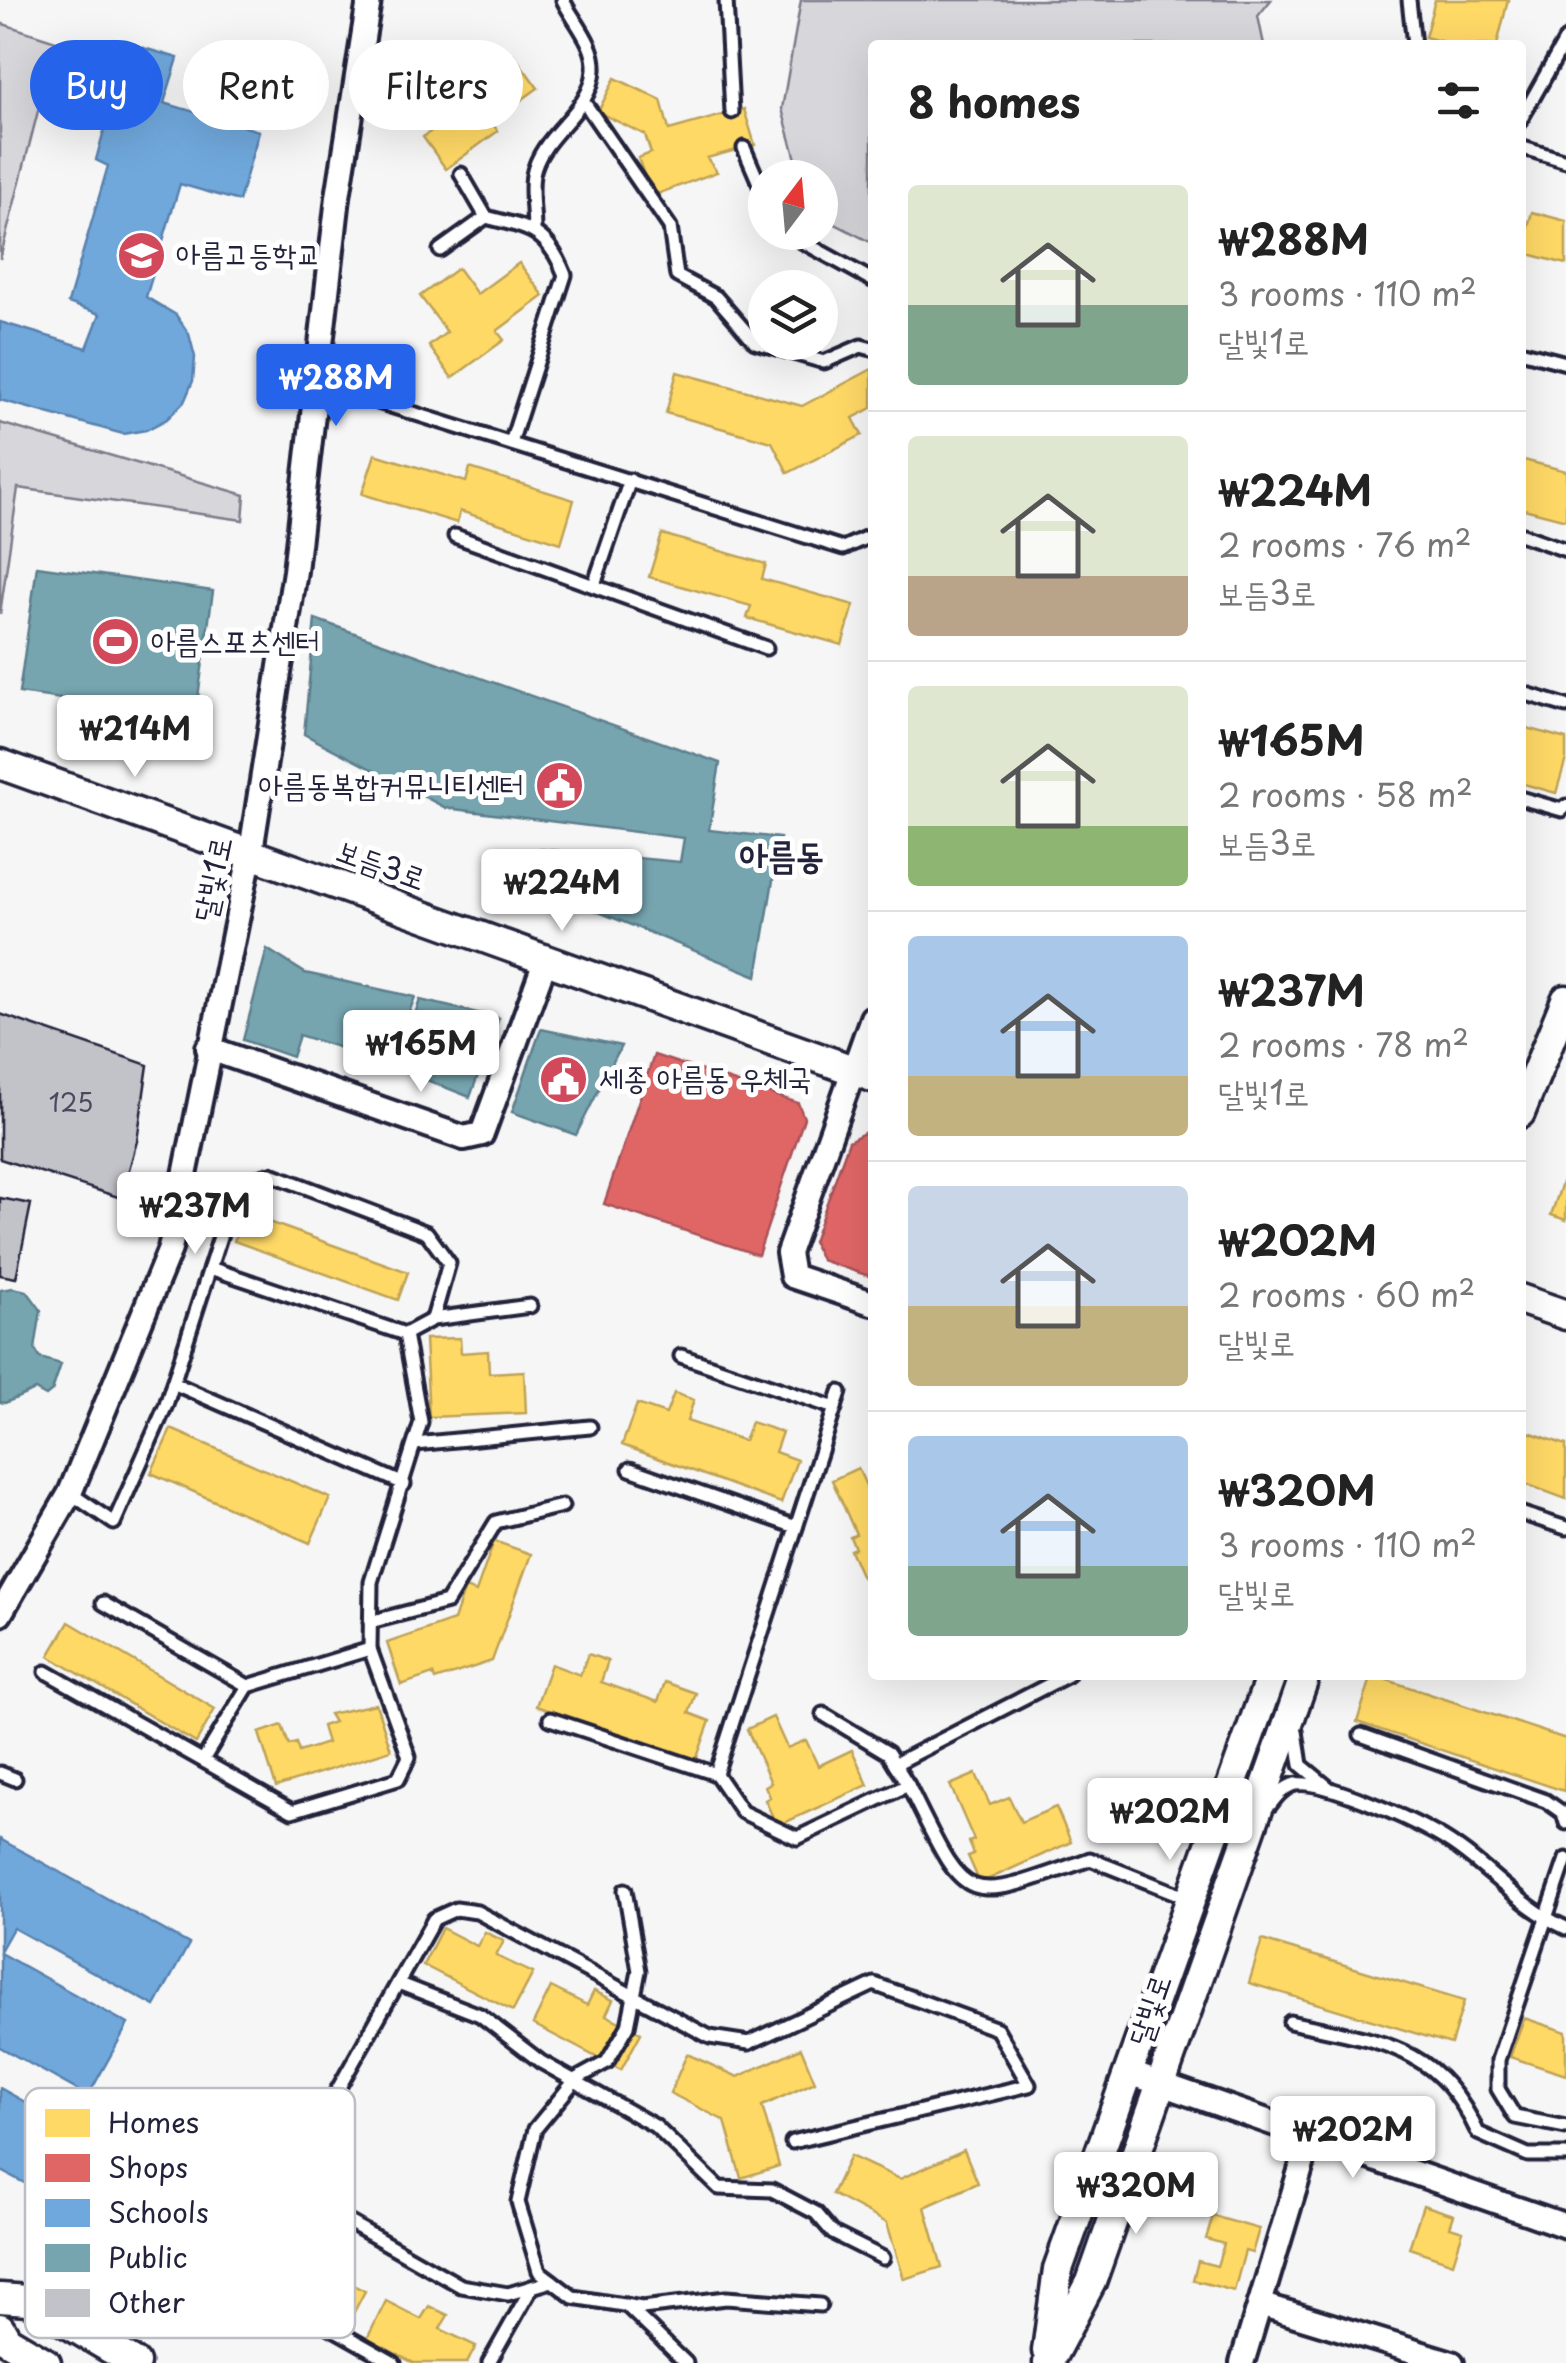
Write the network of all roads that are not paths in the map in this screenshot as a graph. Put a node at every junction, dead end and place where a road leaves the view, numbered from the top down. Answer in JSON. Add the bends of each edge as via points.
{"nodes":[{"id":1,"x":369,"y":0,"type":"edge"},
{"id":2,"x":563,"y":0,"type":"edge"},
{"id":3,"x":726,"y":0,"type":"edge"},
{"id":4,"x":1410,"y":0,"type":"edge"},
{"id":5,"x":1566,"y":39,"type":"edge"},
{"id":6,"x":1414,"y":40,"type":"edge"},
{"id":7,"x":584,"y":102,"type":"junction"},
{"id":8,"x":1526,"y":111,"type":"edge"},
{"id":9,"x":732,"y":112,"type":"dead end"},
{"id":10,"x":744,"y":148,"type":"dead end"},
{"id":11,"x":1526,"y":149,"type":"edge"},
{"id":12,"x":749,"y":160,"type":"edge"},
{"id":13,"x":1566,"y":160,"type":"edge"},
{"id":14,"x":461,"y":174,"type":"dead end"},
{"id":15,"x":486,"y":218,"type":"junction"},
{"id":16,"x":534,"y":230,"type":"junction"},
{"id":17,"x":440,"y":250,"type":"dead end"},
{"id":18,"x":818,"y":250,"type":"edge"},
{"id":19,"x":868,"y":278,"type":"edge"},
{"id":20,"x":868,"y":348,"type":"edge"},
{"id":21,"x":1526,"y":352,"type":"edge"},
{"id":22,"x":1566,"y":363,"type":"edge"},
{"id":23,"x":314,"y":382,"type":"junction"},
{"id":24,"x":511,"y":443,"type":"junction"},
{"id":25,"x":630,"y":480,"type":"junction"},
{"id":26,"x":455,"y":536,"type":"dead end"},
{"id":27,"x":1526,"y":536,"type":"edge"},
{"id":28,"x":868,"y":537,"type":"edge"},
{"id":29,"x":1566,"y":550,"type":"edge"},
{"id":30,"x":594,"y":584,"type":"junction"},
{"id":31,"x":766,"y":648,"type":"dead end"},
{"id":32,"x":1526,"y":694,"type":"edge"},
{"id":33,"x":1566,"y":706,"type":"edge"},
{"id":34,"x":0,"y":764,"type":"edge"},
{"id":35,"x":1526,"y":800,"type":"edge"},
{"id":36,"x":1566,"y":806,"type":"edge"},
{"id":37,"x":251,"y":851,"type":"junction"},
{"id":38,"x":546,"y":959,"type":"junction"},
{"id":39,"x":1566,"y":1000,"type":"edge"},
{"id":40,"x":868,"y":1040,"type":"edge"},
{"id":41,"x":208,"y":1048,"type":"junction"},
{"id":42,"x":862,"y":1074,"type":"edge"},
{"id":43,"x":1526,"y":1094,"type":"edge"},
{"id":44,"x":210,"y":1268,"type":"junction"},
{"id":45,"x":1526,"y":1301,"type":"edge"},
{"id":46,"x":868,"y":1302,"type":"edge"},
{"id":47,"x":530,"y":1306,"type":"dead end"},
{"id":48,"x":1566,"y":1314,"type":"edge"},
{"id":49,"x":433,"y":1319,"type":"junction"},
{"id":50,"x":405,"y":1334,"type":"junction"},
{"id":51,"x":681,"y":1356,"type":"dead end"},
{"id":52,"x":173,"y":1382,"type":"junction"},
{"id":53,"x":840,"y":1392,"type":"dead end"},
{"id":54,"x":835,"y":1408,"type":"junction"},
{"id":55,"x":590,"y":1427,"type":"dead end"},
{"id":56,"x":415,"y":1444,"type":"junction"},
{"id":57,"x":630,"y":1469,"type":"dead end"},
{"id":58,"x":404,"y":1484,"type":"junction"},
{"id":59,"x":70,"y":1494,"type":"junction"},
{"id":60,"x":562,"y":1506,"type":"dead end"},
{"id":61,"x":1526,"y":1515,"type":"edge"},
{"id":62,"x":796,"y":1527,"type":"junction"},
{"id":63,"x":1566,"y":1528,"type":"edge"},
{"id":64,"x":103,"y":1602,"type":"dead end"},
{"id":65,"x":0,"y":1614,"type":"edge"},
{"id":66,"x":370,"y":1622,"type":"junction"},
{"id":67,"x":370,"y":1649,"type":"junction"},
{"id":68,"x":46,"y":1672,"type":"dead end"},
{"id":69,"x":1054,"y":1680,"type":"edge"},
{"id":70,"x":1269,"y":1680,"type":"edge"},
{"id":71,"x":1301,"y":1685,"type":"edge"},
{"id":72,"x":248,"y":1686,"type":"junction"},
{"id":73,"x":822,"y":1714,"type":"dead end"},
{"id":74,"x":550,"y":1719,"type":"dead end"},
{"id":75,"x":1360,"y":1735,"type":"dead end"},
{"id":76,"x":203,"y":1760,"type":"junction"},
{"id":77,"x":894,"y":1764,"type":"junction"},
{"id":78,"x":0,"y":1773,"type":"edge"},
{"id":79,"x":716,"y":1774,"type":"junction"},
{"id":80,"x":15,"y":1779,"type":"dead end"},
{"id":81,"x":908,"y":1785,"type":"junction"},
{"id":82,"x":1329,"y":1788,"type":"junction"},
{"id":83,"x":1566,"y":1822,"type":"edge"},
{"id":84,"x":1246,"y":1836,"type":"junction"},
{"id":85,"x":1566,"y":1859,"type":"edge"},
{"id":86,"x":625,"y":1890,"type":"dead end"},
{"id":87,"x":1188,"y":1898,"type":"junction"},
{"id":88,"x":1549,"y":1920,"type":"junction"},
{"id":89,"x":1566,"y":1928,"type":"edge"},
{"id":90,"x":398,"y":1983,"type":"junction"},
{"id":91,"x":634,"y":1996,"type":"junction"},
{"id":92,"x":1290,"y":2022,"type":"dead end"},
{"id":93,"x":1127,"y":2072,"type":"junction"},
{"id":94,"x":576,"y":2079,"type":"junction"},
{"id":95,"x":1159,"y":2082,"type":"junction"},
{"id":96,"x":339,"y":2088,"type":"edge"},
{"id":97,"x":1566,"y":2126,"type":"edge"},
{"id":98,"x":1310,"y":2138,"type":"junction"},
{"id":99,"x":792,"y":2142,"type":"dead end"},
{"id":100,"x":1566,"y":2155,"type":"edge"},
{"id":101,"x":355,"y":2226,"type":"edge"},
{"id":102,"x":1566,"y":2226,"type":"edge"},
{"id":103,"x":883,"y":2258,"type":"dead end"},
{"id":104,"x":552,"y":2281,"type":"junction"},
{"id":105,"x":532,"y":2287,"type":"junction"},
{"id":106,"x":0,"y":2298,"type":"edge"},
{"id":107,"x":25,"y":2300,"type":"edge"},
{"id":108,"x":1260,"y":2304,"type":"junction"},
{"id":109,"x":626,"y":2305,"type":"junction"},
{"id":110,"x":820,"y":2305,"type":"dead end"},
{"id":111,"x":0,"y":2328,"type":"edge"},
{"id":112,"x":93,"y":2338,"type":"edge"},
{"id":113,"x":350,"y":2338,"type":"edge"},
{"id":114,"x":46,"y":2363,"type":"edge"},
{"id":115,"x":136,"y":2363,"type":"edge"},
{"id":116,"x":394,"y":2363,"type":"edge"},
{"id":117,"x":489,"y":2363,"type":"edge"},
{"id":118,"x":686,"y":2363,"type":"edge"},
{"id":119,"x":1047,"y":2363,"type":"edge"},
{"id":120,"x":1242,"y":2363,"type":"edge"},
{"id":121,"x":1452,"y":2363,"type":"edge"}],
"edges":[{"from":1,"to":23,"type":"street","name":"달빛1로"},
{"from":2,"to":7,"type":"lane","via":[[589,44],[594,69]]},
{"from":3,"to":9,"type":"lane"},
{"from":4,"to":6,"type":"lane"},
{"from":5,"to":8,"type":"lane"},
{"from":7,"to":16,"type":"lane","via":[[553,134],[533,174]]},
{"from":7,"to":20,"type":"lane","via":[[670,227],[678,276],[716,297],[755,342],[824,362]]},
{"from":10,"to":12,"type":"lane"},
{"from":11,"to":13,"type":"lane"},
{"from":14,"to":15,"type":"lane"},
{"from":15,"to":16,"type":"lane"},
{"from":15,"to":17,"type":"lane"},
{"from":16,"to":24,"type":"lane","via":[[554,248],[565,275]]},
{"from":18,"to":19,"type":"lane"},
{"from":21,"to":22,"type":"lane"},
{"from":23,"to":24,"type":"lane"},
{"from":23,"to":37,"type":"street","name":"달빛1로","via":[[295,571]]},
{"from":24,"to":25,"type":"lane"},
{"from":25,"to":28,"type":"lane","via":[[843,548]]},
{"from":25,"to":30,"type":"lane"},
{"from":26,"to":30,"type":"lane"},
{"from":27,"to":29,"type":"lane"},
{"from":30,"to":31,"type":"lane"},
{"from":32,"to":33,"type":"lane"},
{"from":34,"to":37,"type":"street","name":"보듬3로"},
{"from":35,"to":36,"type":"lane"},
{"from":37,"to":38,"type":"street","name":"보듬3로"},
{"from":37,"to":41,"type":"street","name":"달빛1로"},
{"from":38,"to":41,"type":"street","via":[[482,1134],[464,1138]]},
{"from":38,"to":42,"type":"street","name":"보듬3로"},
{"from":39,"to":43,"type":"street"},
{"from":40,"to":42,"type":"street"},
{"from":41,"to":59,"type":"street","name":"달빛1로","via":[[170,1249]]},
{"from":42,"to":46,"type":"street","via":[[788,1253],[792,1276]]},
{"from":44,"to":49,"type":"lane","via":[[226,1218],[249,1182],[271,1174],[427,1232],[449,1263]]},
{"from":44,"to":50,"type":"lane"},
{"from":44,"to":52,"type":"lane"},
{"from":45,"to":48,"type":"street"},
{"from":47,"to":49,"type":"lane"},
{"from":49,"to":50,"type":"lane"},
{"from":50,"to":56,"type":"lane","via":[[420,1422]]},
{"from":51,"to":54,"type":"lane"},
{"from":52,"to":58,"type":"lane"},
{"from":52,"to":59,"type":"lane","via":[[114,1523]]},
{"from":53,"to":54,"type":"lane"},
{"from":54,"to":62,"type":"lane"},
{"from":55,"to":56,"type":"lane"},
{"from":56,"to":58,"type":"lane"},
{"from":57,"to":62,"type":"lane"},
{"from":58,"to":66,"type":"lane","via":[[370,1582]]},
{"from":59,"to":65,"type":"street","name":"달빛1로"},
{"from":60,"to":66,"type":"lane","via":[[496,1522],[447,1602]]},
{"from":61,"to":63,"type":"lane"},
{"from":62,"to":79,"type":"lane"},
{"from":64,"to":72,"type":"lane"},
{"from":66,"to":67,"type":"lane"},
{"from":67,"to":72,"type":"lane"},
{"from":67,"to":76,"type":"lane","via":[[410,1757],[398,1780],[292,1811]]},
{"from":68,"to":76,"type":"lane"},
{"from":69,"to":77,"type":"lane"},
{"from":70,"to":87,"type":"street","name":"달빛로"},
{"from":71,"to":82,"type":"lane","via":[[1296,1748],[1301,1765]]},
{"from":71,"to":84,"type":"street","name":"달빛로"},
{"from":72,"to":76,"type":"lane"},
{"from":73,"to":77,"type":"lane","via":[[888,1753]]},
{"from":74,"to":79,"type":"lane"},
{"from":75,"to":83,"type":"lane","via":[[1546,1801]]},
{"from":77,"to":81,"type":"lane"},
{"from":78,"to":80,"type":"lane"},
{"from":79,"to":81,"type":"lane","via":[[742,1812],[798,1838]]},
{"from":81,"to":87,"type":"lane","via":[[952,1874],[977,1889],[1010,1888],[1090,1859]]},
{"from":82,"to":84,"type":"lane","via":[[1296,1783],[1281,1791]]},
{"from":82,"to":88,"type":"lane","via":[[1438,1835]]},
{"from":84,"to":95,"type":"street","name":"달빛로"},
{"from":85,"to":88,"type":"lane"},
{"from":86,"to":91,"type":"lane","via":[[638,1972]]},
{"from":87,"to":93,"type":"street","name":"달빛로"},
{"from":88,"to":89,"type":"lane"},
{"from":88,"to":97,"type":"lane","via":[[1498,2060],[1498,2089],[1515,2118]]},
{"from":90,"to":91,"type":"lane","via":[[434,1919],[456,1908],[477,1912]]},
{"from":90,"to":94,"type":"lane","via":[[480,2016]]},
{"from":90,"to":96,"type":"lane"},
{"from":91,"to":94,"type":"lane","via":[[628,2026],[607,2062]]},
{"from":91,"to":99,"type":"lane","via":[[710,2037],[749,2042],[874,1984],[997,2029],[1028,2086]]},
{"from":92,"to":100,"type":"lane","via":[[1400,2048],[1462,2098],[1478,2133],[1528,2155]]},
{"from":93,"to":95,"type":"street"},
{"from":93,"to":119,"type":"street","name":"달빛로","via":[[1058,2269]]},
{"from":94,"to":103,"type":"lane","via":[[655,2126],[719,2188],[772,2190]]},
{"from":94,"to":104,"type":"lane","via":[[535,2129],[518,2202],[538,2271]]},
{"from":95,"to":98,"type":"street"},
{"from":95,"to":119,"type":"street","name":"달빛로","via":[[1091,2282]]},
{"from":98,"to":102,"type":"street"},
{"from":98,"to":108,"type":"street"},
{"from":101,"to":105,"type":"lane","via":[[460,2286],[508,2294]]},
{"from":104,"to":105,"type":"lane"},
{"from":104,"to":109,"type":"lane","via":[[573,2297]]},
{"from":105,"to":117,"type":"lane"},
{"from":106,"to":107,"type":"street"},
{"from":108,"to":120,"type":"street"},
{"from":108,"to":121,"type":"street"},
{"from":109,"to":110,"type":"lane","via":[[726,2298]]},
{"from":109,"to":118,"type":"lane"},
{"from":111,"to":114,"type":"street","via":[[7,2340]]},
{"from":112,"to":115,"type":"street"},
{"from":113,"to":116,"type":"lane"}]}
